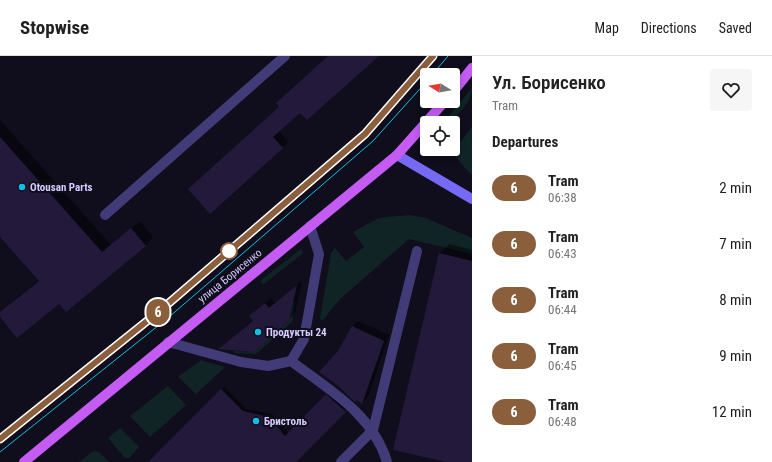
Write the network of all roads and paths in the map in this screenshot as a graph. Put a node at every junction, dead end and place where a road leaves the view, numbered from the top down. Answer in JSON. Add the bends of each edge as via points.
{"nodes":[{"id":1,"x":285,"y":56,"type":"edge"},
{"id":2,"x":472,"y":68,"type":"edge"},
{"id":3,"x":460,"y":83,"type":"edge"},
{"id":4,"x":439,"y":108,"type":"edge"},
{"id":5,"x":397,"y":155,"type":"junction"},
{"id":6,"x":472,"y":199,"type":"edge"},
{"id":7,"x":106,"y":214,"type":"dead end"},
{"id":8,"x":310,"y":226,"type":"junction"},
{"id":9,"x":417,"y":251,"type":"dead end"},
{"id":10,"x":168,"y":342,"type":"junction"},
{"id":11,"x":291,"y":361,"type":"junction"},
{"id":12,"x":373,"y":430,"type":"junction"},
{"id":13,"x":24,"y":462,"type":"edge"},
{"id":14,"x":341,"y":462,"type":"edge"},
{"id":15,"x":387,"y":462,"type":"edge"}],
"edges":[{"from":1,"to":7,"type":"lane"},
{"from":2,"to":3,"type":"main road"},
{"from":4,"to":5,"type":"main road","name":"улица Борисенко"},
{"from":5,"to":6,"type":"main road"},
{"from":5,"to":8,"type":"main road","name":"улица Борисенко"},
{"from":8,"to":10,"type":"main road","name":"улица Борисенко"},
{"from":8,"to":11,"type":"lane","via":[[319,254],[304,339]]},
{"from":9,"to":12,"type":"lane"},
{"from":10,"to":11,"type":"lane","via":[[241,362],[268,366]]},
{"from":10,"to":13,"type":"main road","name":"улица Борисенко"},
{"from":11,"to":12,"type":"lane","via":[[354,408]]},
{"from":12,"to":14,"type":"lane"},
{"from":12,"to":15,"type":"lane"}]}
